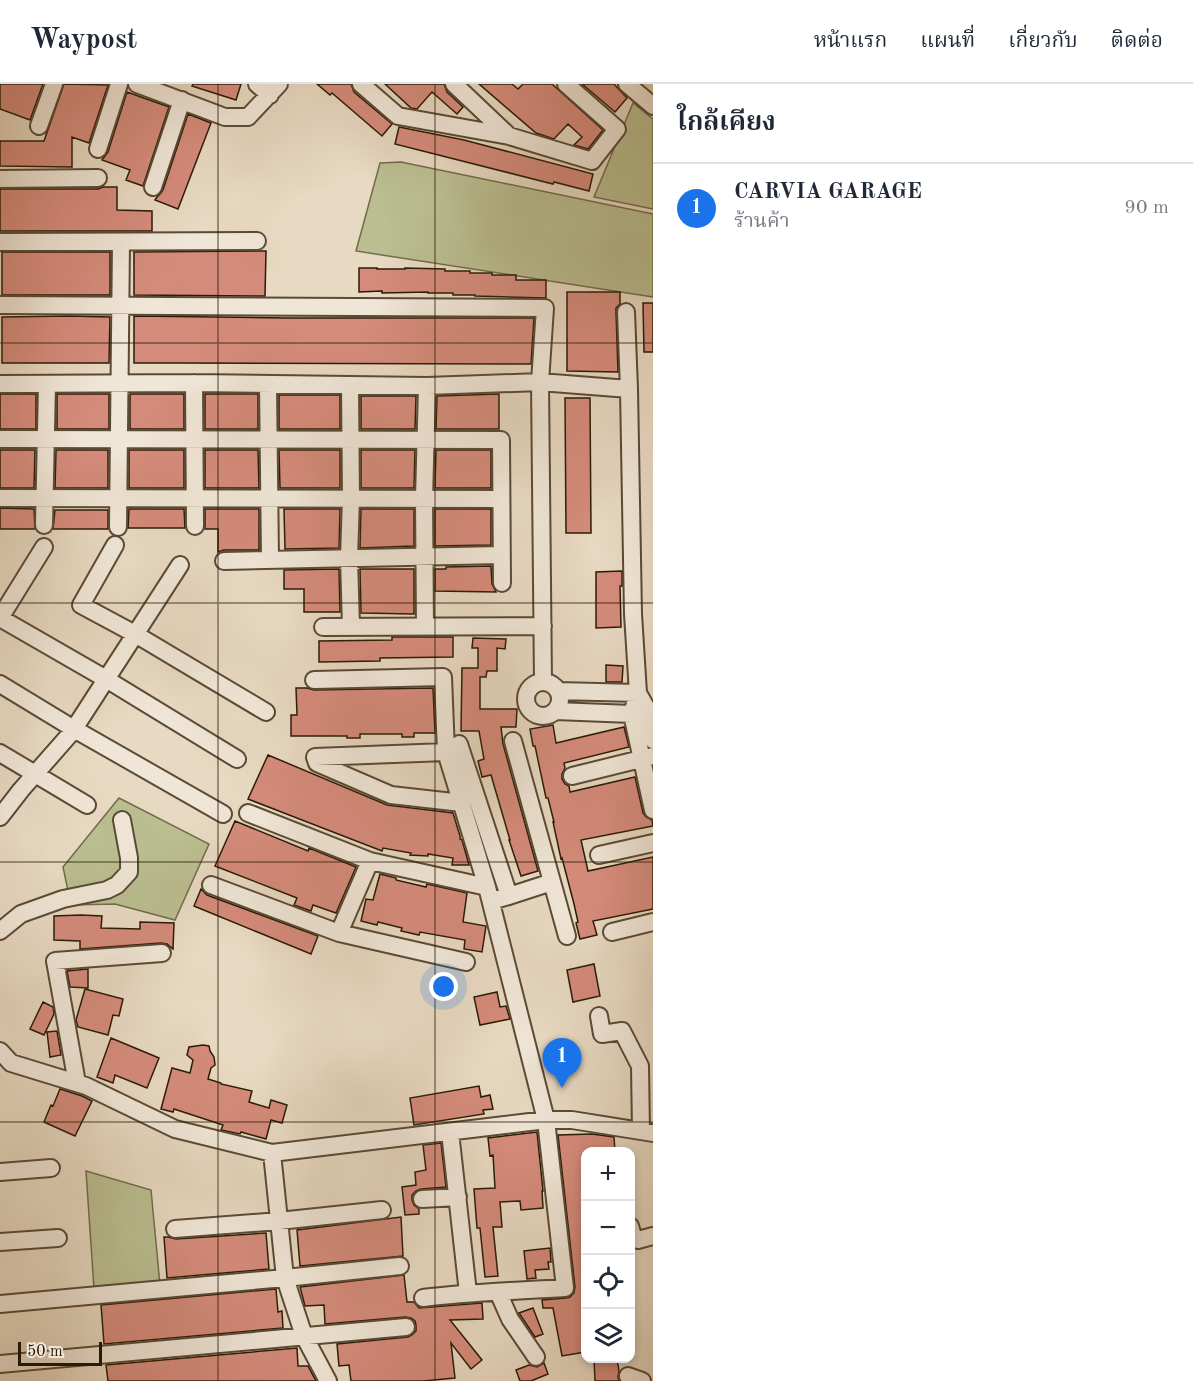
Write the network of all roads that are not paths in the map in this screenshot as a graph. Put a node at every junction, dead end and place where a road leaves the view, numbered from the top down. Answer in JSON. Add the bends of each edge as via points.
{"nodes":[{"id":1,"x":54,"y":84,"type":"edge"},
{"id":2,"x":119,"y":84,"type":"edge"},
{"id":3,"x":137,"y":84,"type":"edge"},
{"id":4,"x":361,"y":84,"type":"edge"},
{"id":5,"x":454,"y":84,"type":"edge"},
{"id":6,"x":566,"y":84,"type":"edge"},
{"id":7,"x":627,"y":84,"type":"edge"},
{"id":8,"x":268,"y":88,"type":"edge"},
{"id":9,"x":182,"y":100,"type":"junction"},
{"id":10,"x":653,"y":106,"type":"edge"},
{"id":11,"x":39,"y":126,"type":"dead end"},
{"id":12,"x":509,"y":136,"type":"junction"},
{"id":13,"x":98,"y":149,"type":"dead end"},
{"id":14,"x":98,"y":178,"type":"dead end"},
{"id":15,"x":0,"y":179,"type":"edge"},
{"id":16,"x":153,"y":187,"type":"dead end"},
{"id":17,"x":257,"y":241,"type":"dead end"},
{"id":18,"x":0,"y":242,"type":"edge"},
{"id":19,"x":121,"y":242,"type":"junction"},
{"id":20,"x":0,"y":305,"type":"edge"},
{"id":21,"x":121,"y":305,"type":"junction"},
{"id":22,"x":626,"y":312,"type":"dead end"},
{"id":23,"x":540,"y":382,"type":"junction"},
{"id":24,"x":194,"y":383,"type":"junction"},
{"id":25,"x":0,"y":384,"type":"edge"},
{"id":26,"x":47,"y":384,"type":"junction"},
{"id":27,"x":120,"y":384,"type":"junction"},
{"id":28,"x":268,"y":385,"type":"junction"},
{"id":29,"x":350,"y":386,"type":"junction"},
{"id":30,"x":427,"y":386,"type":"junction"},
{"id":31,"x":629,"y":389,"type":"junction"},
{"id":32,"x":0,"y":439,"type":"edge"},
{"id":33,"x":45,"y":439,"type":"junction"},
{"id":34,"x":119,"y":439,"type":"junction"},
{"id":35,"x":195,"y":439,"type":"junction"},
{"id":36,"x":426,"y":439,"type":"junction"},
{"id":37,"x":269,"y":440,"type":"junction"},
{"id":38,"x":351,"y":440,"type":"junction"},
{"id":39,"x":0,"y":498,"type":"edge"},
{"id":40,"x":44,"y":498,"type":"junction"},
{"id":41,"x":119,"y":498,"type":"junction"},
{"id":42,"x":195,"y":499,"type":"junction"},
{"id":43,"x":270,"y":499,"type":"junction"},
{"id":44,"x":351,"y":499,"type":"junction"},
{"id":45,"x":424,"y":499,"type":"junction"},
{"id":46,"x":501,"y":499,"type":"junction"},
{"id":47,"x":44,"y":525,"type":"dead end"},
{"id":48,"x":195,"y":526,"type":"dead end"},
{"id":49,"x":118,"y":527,"type":"dead end"},
{"id":50,"x":115,"y":545,"type":"dead end"},
{"id":51,"x":44,"y":547,"type":"dead end"},
{"id":52,"x":501,"y":555,"type":"junction"},
{"id":53,"x":424,"y":557,"type":"junction"},
{"id":54,"x":349,"y":558,"type":"junction"},
{"id":55,"x":270,"y":560,"type":"junction"},
{"id":56,"x":224,"y":561,"type":"dead end"},
{"id":57,"x":180,"y":565,"type":"dead end"},
{"id":58,"x":502,"y":583,"type":"dead end"},
{"id":59,"x":0,"y":618,"type":"edge"},
{"id":60,"x":543,"y":626,"type":"junction"},
{"id":61,"x":323,"y":627,"type":"dead end"},
{"id":62,"x":351,"y":627,"type":"junction"},
{"id":63,"x":425,"y":627,"type":"junction"},
{"id":64,"x":135,"y":634,"type":"junction"},
{"id":65,"x":106,"y":679,"type":"junction"},
{"id":66,"x":314,"y":680,"type":"dead end"},
{"id":67,"x":543,"y":682,"type":"junction"},
{"id":68,"x":0,"y":684,"type":"edge"},
{"id":69,"x":558,"y":691,"type":"junction"},
{"id":70,"x":638,"y":693,"type":"junction"},
{"id":71,"x":555,"y":711,"type":"junction"},
{"id":72,"x":266,"y":712,"type":"dead end"},
{"id":73,"x":632,"y":714,"type":"junction"},
{"id":74,"x":74,"y":729,"type":"junction"},
{"id":75,"x":653,"y":740,"type":"edge"},
{"id":76,"x":513,"y":741,"type":"dead end"},
{"id":77,"x":452,"y":748,"type":"junction"},
{"id":78,"x":0,"y":753,"type":"edge"},
{"id":79,"x":647,"y":758,"type":"edge"},
{"id":80,"x":237,"y":759,"type":"dead end"},
{"id":81,"x":35,"y":774,"type":"junction"},
{"id":82,"x":572,"y":776,"type":"dead end"},
{"id":83,"x":462,"y":803,"type":"junction"},
{"id":84,"x":87,"y":805,"type":"dead end"},
{"id":85,"x":653,"y":810,"type":"edge"},
{"id":86,"x":248,"y":813,"type":"dead end"},
{"id":87,"x":223,"y":814,"type":"dead end"},
{"id":88,"x":0,"y":817,"type":"edge"},
{"id":89,"x":122,"y":820,"type":"dead end"},
{"id":90,"x":653,"y":843,"type":"edge"},
{"id":91,"x":600,"y":855,"type":"dead end"},
{"id":92,"x":370,"y":861,"type":"junction"},
{"id":93,"x":552,"y":882,"type":"junction"},
{"id":94,"x":211,"y":885,"type":"dead end"},
{"id":95,"x":489,"y":894,"type":"junction"},
{"id":96,"x":509,"y":896,"type":"junction"},
{"id":97,"x":653,"y":922,"type":"edge"},
{"id":98,"x":0,"y":930,"type":"edge"},
{"id":99,"x":612,"y":932,"type":"dead end"},
{"id":100,"x":339,"y":933,"type":"junction"},
{"id":101,"x":567,"y":936,"type":"dead end"},
{"id":102,"x":162,"y":953,"type":"dead end"},
{"id":103,"x":466,"y":962,"type":"dead end"},
{"id":104,"x":599,"y":1016,"type":"dead end"},
{"id":105,"x":0,"y":1051,"type":"edge"},
{"id":106,"x":646,"y":1065,"type":"edge"},
{"id":107,"x":77,"y":1083,"type":"junction"},
{"id":108,"x":546,"y":1120,"type":"junction"},
{"id":109,"x":450,"y":1132,"type":"junction"},
{"id":110,"x":647,"y":1132,"type":"edge"},
{"id":111,"x":272,"y":1153,"type":"junction"},
{"id":112,"x":51,"y":1168,"type":"dead end"},
{"id":113,"x":0,"y":1172,"type":"edge"},
{"id":114,"x":458,"y":1197,"type":"junction"},
{"id":115,"x":422,"y":1199,"type":"dead end"},
{"id":116,"x":382,"y":1210,"type":"dead end"},
{"id":117,"x":279,"y":1221,"type":"junction"},
{"id":118,"x":175,"y":1229,"type":"dead end"},
{"id":119,"x":653,"y":1236,"type":"edge"},
{"id":120,"x":58,"y":1238,"type":"dead end"},
{"id":121,"x":635,"y":1238,"type":"edge"},
{"id":122,"x":0,"y":1242,"type":"edge"},
{"id":123,"x":400,"y":1266,"type":"dead end"},
{"id":124,"x":285,"y":1278,"type":"junction"},
{"id":125,"x":498,"y":1292,"type":"junction"},
{"id":126,"x":468,"y":1293,"type":"junction"},
{"id":127,"x":423,"y":1298,"type":"dead end"},
{"id":128,"x":0,"y":1304,"type":"edge"},
{"id":129,"x":406,"y":1327,"type":"dead end"},
{"id":130,"x":304,"y":1336,"type":"junction"},
{"id":131,"x":536,"y":1357,"type":"dead end"},
{"id":132,"x":0,"y":1364,"type":"edge"},
{"id":133,"x":328,"y":1381,"type":"edge"}],
"edges":[{"from":1,"to":11,"type":"street"},
{"from":2,"to":13,"type":"street"},
{"from":3,"to":9,"type":"street"},
{"from":4,"to":12,"type":"street","via":[[398,116]]},
{"from":5,"to":12,"type":"street"},
{"from":6,"to":12,"type":"street","via":[[617,129],[592,161]]},
{"from":7,"to":10,"type":"street"},
{"from":8,"to":9,"type":"street","via":[[248,117],[225,117]]},
{"from":9,"to":16,"type":"street"},
{"from":14,"to":15,"type":"street"},
{"from":17,"to":19,"type":"street"},
{"from":18,"to":19,"type":"street"},
{"from":19,"to":21,"type":"street"},
{"from":20,"to":21,"type":"street"},
{"from":21,"to":23,"type":"street","via":[[545,308]]},
{"from":21,"to":27,"type":"street"},
{"from":22,"to":31,"type":"street"},
{"from":23,"to":30,"type":"street"},
{"from":23,"to":31,"type":"street"},
{"from":23,"to":60,"type":"street"},
{"from":24,"to":27,"type":"street"},
{"from":24,"to":28,"type":"street"},
{"from":24,"to":35,"type":"street"},
{"from":25,"to":26,"type":"street"},
{"from":26,"to":27,"type":"street"},
{"from":26,"to":33,"type":"street"},
{"from":27,"to":34,"type":"street"},
{"from":28,"to":29,"type":"street"},
{"from":28,"to":37,"type":"street"},
{"from":29,"to":30,"type":"street"},
{"from":29,"to":38,"type":"street"},
{"from":30,"to":36,"type":"street"},
{"from":31,"to":70,"type":"street"},
{"from":32,"to":33,"type":"street"},
{"from":33,"to":34,"type":"street"},
{"from":33,"to":40,"type":"street"},
{"from":34,"to":35,"type":"street"},
{"from":34,"to":41,"type":"street"},
{"from":35,"to":37,"type":"street"},
{"from":35,"to":42,"type":"street"},
{"from":36,"to":38,"type":"street"},
{"from":36,"to":45,"type":"street"},
{"from":36,"to":46,"type":"street","via":[[501,440]]},
{"from":37,"to":38,"type":"street"},
{"from":37,"to":43,"type":"street"},
{"from":38,"to":44,"type":"street"},
{"from":39,"to":40,"type":"street"},
{"from":40,"to":41,"type":"street"},
{"from":40,"to":47,"type":"street"},
{"from":41,"to":42,"type":"street"},
{"from":41,"to":49,"type":"street"},
{"from":42,"to":43,"type":"street"},
{"from":42,"to":48,"type":"street"},
{"from":43,"to":44,"type":"street"},
{"from":43,"to":55,"type":"street"},
{"from":44,"to":45,"type":"street"},
{"from":44,"to":54,"type":"street"},
{"from":45,"to":46,"type":"street"},
{"from":45,"to":53,"type":"street"},
{"from":46,"to":52,"type":"street"},
{"from":50,"to":64,"type":"street","via":[[81,605]]},
{"from":51,"to":59,"type":"street"},
{"from":52,"to":53,"type":"street"},
{"from":52,"to":58,"type":"street"},
{"from":53,"to":54,"type":"street"},
{"from":53,"to":63,"type":"street"},
{"from":54,"to":55,"type":"street"},
{"from":54,"to":62,"type":"street"},
{"from":55,"to":56,"type":"street"},
{"from":57,"to":64,"type":"street"},
{"from":59,"to":65,"type":"street"},
{"from":60,"to":63,"type":"street"},
{"from":60,"to":67,"type":"street"},
{"from":61,"to":62,"type":"street"},
{"from":62,"to":63,"type":"street"},
{"from":64,"to":65,"type":"street"},
{"from":64,"to":72,"type":"street"},
{"from":65,"to":74,"type":"street"},
{"from":65,"to":80,"type":"street"},
{"from":66,"to":77,"type":"street","via":[[443,677]]},
{"from":67,"to":69,"type":"street"},
{"from":67,"to":71,"type":"street","via":[[534,684],[527,692],[527,707],[540,716]]},
{"from":68,"to":74,"type":"street"},
{"from":69,"to":70,"type":"street"},
{"from":69,"to":71,"type":"street","via":[[560,702]]},
{"from":70,"to":73,"type":"street"},
{"from":70,"to":75,"type":"street","via":[[647,710]]},
{"from":71,"to":73,"type":"street"},
{"from":73,"to":79,"type":"street"},
{"from":74,"to":81,"type":"street"},
{"from":74,"to":87,"type":"street"},
{"from":76,"to":93,"type":"street"},
{"from":77,"to":83,"type":"street"},
{"from":77,"to":83,"type":"street","via":[[315,757],[317,763],[391,795]]},
{"from":77,"to":96,"type":"street"},
{"from":78,"to":81,"type":"street"},
{"from":79,"to":82,"type":"street"},
{"from":79,"to":85,"type":"street"},
{"from":81,"to":84,"type":"street"},
{"from":81,"to":88,"type":"street"},
{"from":83,"to":95,"type":"street"},
{"from":86,"to":92,"type":"street"},
{"from":89,"to":98,"type":"street","via":[[129,872],[117,885],[21,914]]},
{"from":90,"to":91,"type":"street"},
{"from":92,"to":95,"type":"street"},
{"from":92,"to":100,"type":"street"},
{"from":93,"to":96,"type":"street"},
{"from":93,"to":101,"type":"street"},
{"from":94,"to":100,"type":"street"},
{"from":95,"to":96,"type":"street"},
{"from":95,"to":108,"type":"street"},
{"from":97,"to":99,"type":"street"},
{"from":100,"to":103,"type":"street"},
{"from":102,"to":107,"type":"street","via":[[55,961]]},
{"from":104,"to":106,"type":"street","via":[[602,1034],[622,1031]]},
{"from":105,"to":107,"type":"street","via":[[11,1063]]},
{"from":106,"to":110,"type":"street"},
{"from":107,"to":111,"type":"street","via":[[175,1129]]},
{"from":108,"to":109,"type":"street"},
{"from":108,"to":110,"type":"street","via":[[572,1120]]},
{"from":108,"to":125,"type":"street","via":[[565,1288]]},
{"from":109,"to":111,"type":"street"},
{"from":109,"to":114,"type":"street"},
{"from":111,"to":117,"type":"street"},
{"from":112,"to":113,"type":"street"},
{"from":114,"to":115,"type":"street"},
{"from":114,"to":126,"type":"street"},
{"from":116,"to":117,"type":"street"},
{"from":117,"to":118,"type":"street"},
{"from":117,"to":124,"type":"street"},
{"from":119,"to":121,"type":"street"},
{"from":120,"to":122,"type":"street"},
{"from":123,"to":124,"type":"street"},
{"from":124,"to":128,"type":"street"},
{"from":124,"to":130,"type":"street"},
{"from":125,"to":126,"type":"street"},
{"from":125,"to":131,"type":"street","via":[[510,1319]]},
{"from":126,"to":127,"type":"street"},
{"from":129,"to":130,"type":"street"},
{"from":130,"to":132,"type":"street"},
{"from":130,"to":133,"type":"street"}]}
